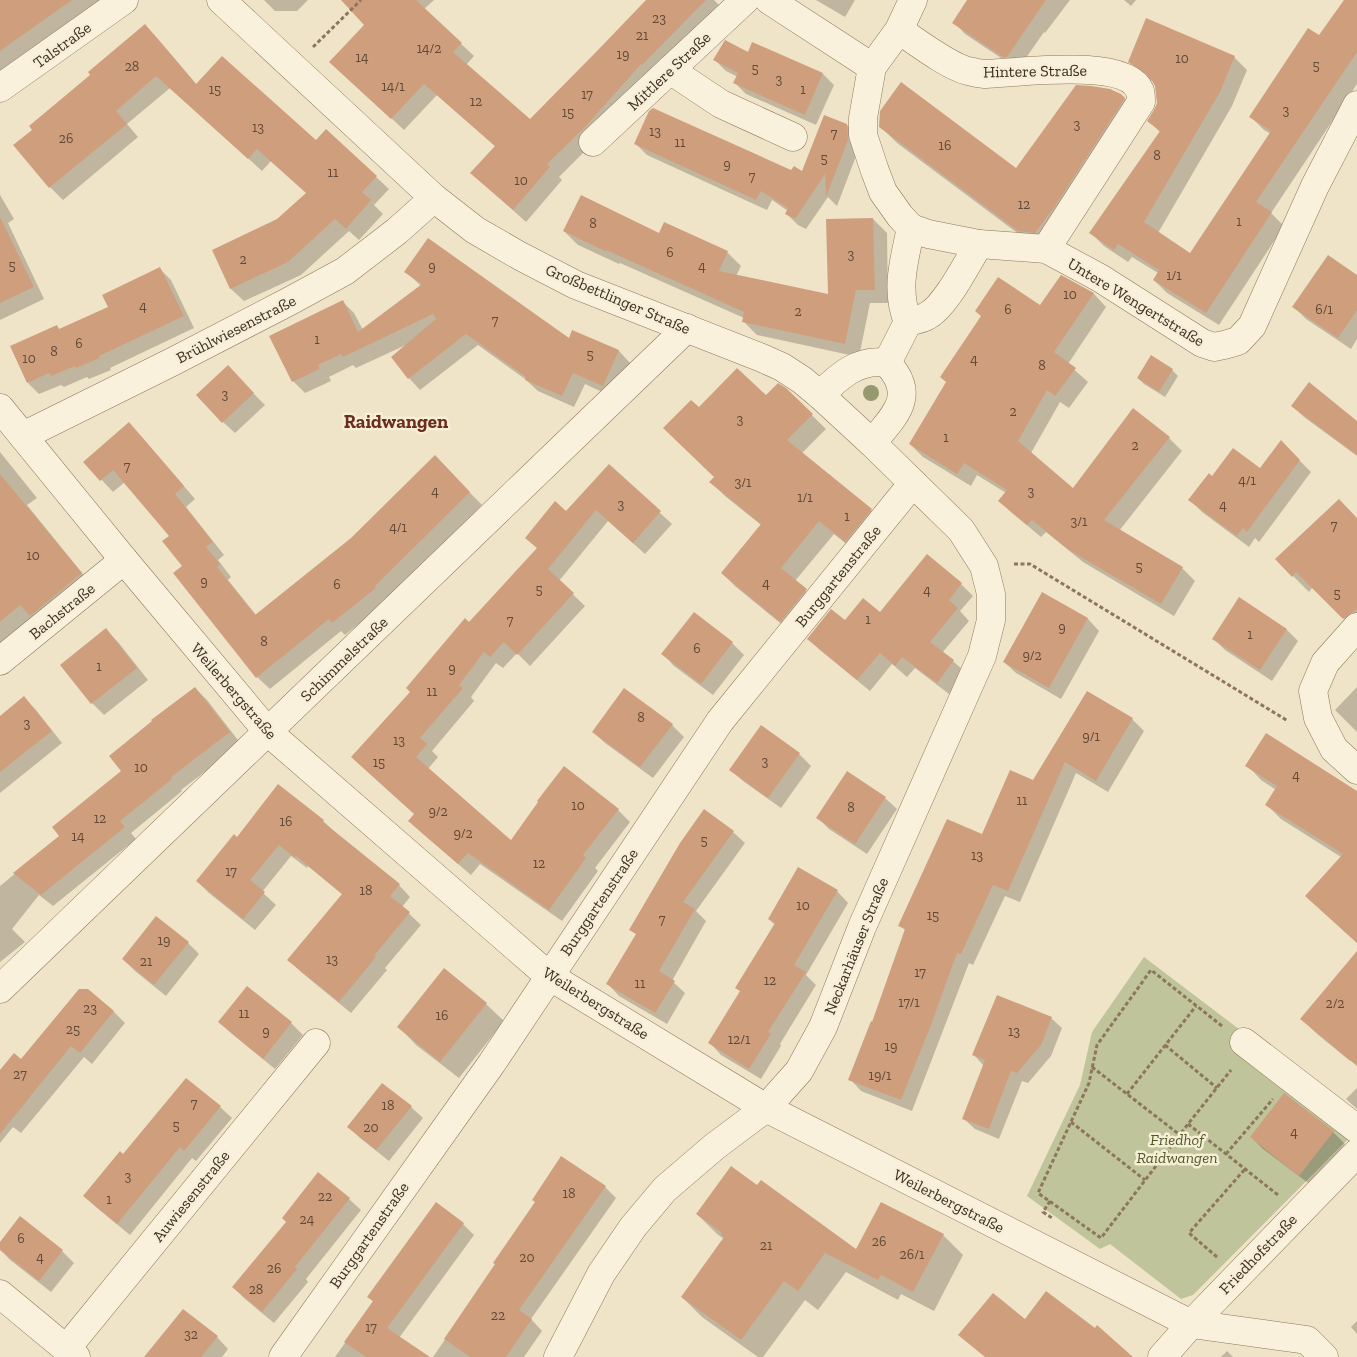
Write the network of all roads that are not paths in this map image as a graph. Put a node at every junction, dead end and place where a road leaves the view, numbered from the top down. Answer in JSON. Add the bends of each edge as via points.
{"nodes":[{"id":1,"x":124,"y":0,"type":"edge"},
{"id":2,"x":221,"y":0,"type":"edge"},
{"id":3,"x":745,"y":0,"type":"edge"},
{"id":4,"x":769,"y":0,"type":"edge"},
{"id":5,"x":913,"y":0,"type":"edge"},
{"id":6,"x":899,"y":30,"type":"junction"},
{"id":7,"x":872,"y":67,"type":"junction"},
{"id":8,"x":670,"y":70,"type":"junction"},
{"id":9,"x":0,"y":88,"type":"edge"},
{"id":10,"x":1357,"y":105,"type":"edge"},
{"id":11,"x":793,"y":137,"type":"dead end"},
{"id":12,"x":593,"y":142,"type":"dead end"},
{"id":13,"x":434,"y":198,"type":"junction"},
{"id":14,"x":911,"y":228,"type":"junction"},
{"id":15,"x":979,"y":244,"type":"junction"},
{"id":16,"x":1046,"y":249,"type":"junction"},
{"id":17,"x":908,"y":322,"type":"junction"},
{"id":18,"x":688,"y":328,"type":"junction"},
{"id":19,"x":887,"y":363,"type":"junction"},
{"id":20,"x":820,"y":395,"type":"junction"},
{"id":21,"x":0,"y":408,"type":"edge"},
{"id":22,"x":23,"y":436,"type":"junction"},
{"id":23,"x":872,"y":443,"type":"junction"},
{"id":24,"x":913,"y":483,"type":"junction"},
{"id":25,"x":124,"y":560,"type":"junction"},
{"id":26,"x":1357,"y":627,"type":"edge"},
{"id":27,"x":0,"y":661,"type":"edge"},
{"id":28,"x":268,"y":732,"type":"junction"},
{"id":29,"x":1357,"y":770,"type":"edge"},
{"id":30,"x":549,"y":976,"type":"junction"},
{"id":31,"x":0,"y":989,"type":"edge"},
{"id":32,"x":1242,"y":1041,"type":"road end"},
{"id":33,"x":316,"y":1043,"type":"dead end"},
{"id":34,"x":766,"y":1108,"type":"junction"},
{"id":35,"x":1357,"y":1130,"type":"edge"},
{"id":36,"x":1357,"y":1153,"type":"edge"},
{"id":37,"x":0,"y":1294,"type":"edge"},
{"id":38,"x":1191,"y":1324,"type":"junction"},
{"id":39,"x":71,"y":1353,"type":"edge"},
{"id":40,"x":283,"y":1357,"type":"edge"},
{"id":41,"x":558,"y":1357,"type":"edge"},
{"id":42,"x":1162,"y":1357,"type":"edge"},
{"id":43,"x":1324,"y":1357,"type":"edge"}],
"edges":[{"from":1,"to":9,"type":"street","name":"Talstraße"},
{"from":2,"to":13,"type":"street","name":"Großbettlinger Straße"},
{"from":3,"to":8,"type":"street","name":"Mittlere Straße"},
{"from":4,"to":7,"type":"street"},
{"from":5,"to":6,"type":"street"},
{"from":6,"to":7,"type":"street"},
{"from":6,"to":16,"type":"street","name":"Hintere Straße","via":[[966,70],[984,74],[1088,69],[1130,80],[1139,90],[1141,102]]},
{"from":7,"to":14,"type":"street","via":[[863,135],[883,192]]},
{"from":8,"to":11,"type":"street","via":[[721,104]]},
{"from":8,"to":12,"type":"street","name":"Mittlere Straße"},
{"from":10,"to":16,"type":"street","name":"Untere Wengertstraße","via":[[1315,186],[1252,326],[1238,340],[1214,347],[1202,343],[1100,278]]},
{"from":13,"to":18,"type":"street","name":"Großbettlinger Straße","via":[[475,230],[576,286]]},
{"from":13,"to":22,"type":"street","name":"Brühlwiesenstraße","via":[[345,271]]},
{"from":14,"to":15,"type":"street","name":"Untere Wengertstraße"},
{"from":14,"to":17,"type":"street","via":[[902,270],[901,298]]},
{"from":15,"to":16,"type":"street","name":"Untere Wengertstraße"},
{"from":15,"to":17,"type":"street","via":[[938,309],[926,317]]},
{"from":17,"to":19,"type":"street"},
{"from":18,"to":20,"type":"street","name":"Großbettlinger Straße","via":[[782,367]]},
{"from":18,"to":28,"type":"street","name":"Schimmelstraße"},
{"from":19,"to":20,"type":"street","via":[[863,364],[851,369],[836,378]]},
{"from":19,"to":23,"type":"street","via":[[900,380],[902,399],[898,410]]},
{"from":20,"to":23,"type":"street","name":"Großbettlinger Straße"},
{"from":21,"to":22,"type":"street","name":"Weilerbergstraße"},
{"from":22,"to":25,"type":"street","name":"Weilerbergstraße"},
{"from":23,"to":24,"type":"street","name":"Großbettlinger Straße"},
{"from":24,"to":30,"type":"street","name":"Burggartenstraße","via":[[720,721]]},
{"from":24,"to":34,"type":"street","name":"Neckarhäuser Straße","via":[[961,530],[984,566],[991,594],[991,620],[982,656],[862,927],[823,1027],[799,1071]]},
{"from":25,"to":27,"type":"street","name":"Bachstraße"},
{"from":25,"to":28,"type":"street","name":"Weilerbergstraße"},
{"from":26,"to":29,"type":"street","via":[[1325,663],[1313,692],[1318,718],[1334,749]]},
{"from":28,"to":30,"type":"street","name":"Weilerbergstraße"},
{"from":28,"to":31,"type":"street","name":"Schimmelstraße"},
{"from":30,"to":34,"type":"street","name":"Weilerbergstraße"},
{"from":30,"to":40,"type":"street","name":"Burggartenstraße","via":[[492,1063]]},
{"from":32,"to":35,"type":"street"},
{"from":33,"to":39,"type":"street","name":"Auwiesenstraße"},
{"from":34,"to":38,"type":"street","name":"Weilerbergstraße"},
{"from":34,"to":41,"type":"street","name":"Neckarhäuser Straße","via":[[714,1146],[665,1189],[633,1227],[601,1274]]},
{"from":36,"to":38,"type":"street","name":"Friedhofstraße"},
{"from":37,"to":39,"type":"street"},
{"from":38,"to":42,"type":"street","name":"Friedhofstraße"},
{"from":38,"to":43,"type":"street","name":"Weilerbergstraße","via":[[1307,1340]]}]}
